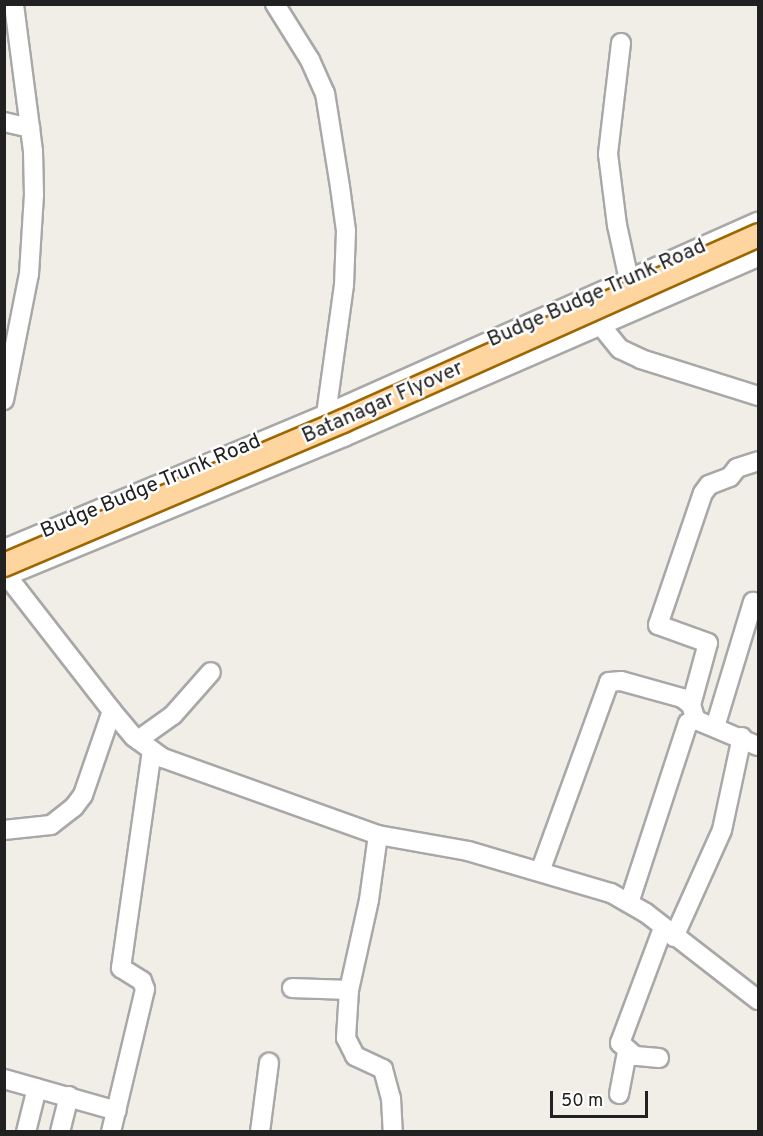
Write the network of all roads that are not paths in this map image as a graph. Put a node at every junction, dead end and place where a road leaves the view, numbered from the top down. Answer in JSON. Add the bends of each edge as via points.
{"nodes":[{"id":1,"x":14,"y":4,"type":"edge"},
{"id":2,"x":275,"y":4,"type":"edge"},
{"id":3,"x":621,"y":43,"type":"dead end"},
{"id":4,"x":4,"y":122,"type":"edge"},
{"id":5,"x":30,"y":128,"type":"junction"},
{"id":6,"x":759,"y":222,"type":"edge"},
{"id":7,"x":759,"y":235,"type":"edge"},
{"id":8,"x":759,"y":257,"type":"edge"},
{"id":9,"x":629,"y":279,"type":"junction"},
{"id":10,"x":602,"y":327,"type":"junction"},
{"id":11,"x":759,"y":396,"type":"edge"},
{"id":12,"x":4,"y":400,"type":"edge"},
{"id":13,"x":326,"y":414,"type":"junction"},
{"id":14,"x":759,"y":461,"type":"edge"},
{"id":15,"x":4,"y":549,"type":"edge"},
{"id":16,"x":5,"y":571,"type":"edge"},
{"id":17,"x":753,"y":602,"type":"dead end"},
{"id":18,"x":211,"y":672,"type":"dead end"},
{"id":19,"x":112,"y":711,"type":"junction"},
{"id":20,"x":694,"y":712,"type":"junction"},
{"id":21,"x":716,"y":727,"type":"junction"},
{"id":22,"x":742,"y":738,"type":"junction"},
{"id":23,"x":145,"y":745,"type":"junction"},
{"id":24,"x":759,"y":746,"type":"edge"},
{"id":25,"x":4,"y":830,"type":"edge"},
{"id":26,"x":378,"y":835,"type":"junction"},
{"id":27,"x":541,"y":869,"type":"junction"},
{"id":28,"x":629,"y":903,"type":"junction"},
{"id":29,"x":668,"y":932,"type":"junction"},
{"id":30,"x":292,"y":988,"type":"dead end"},
{"id":31,"x":349,"y":990,"type":"junction"},
{"id":32,"x":759,"y":1000,"type":"edge"},
{"id":33,"x":627,"y":1052,"type":"junction"},
{"id":34,"x":659,"y":1058,"type":"dead end"},
{"id":35,"x":269,"y":1063,"type":"dead end"},
{"id":36,"x":4,"y":1079,"type":"edge"},
{"id":37,"x":37,"y":1088,"type":"junction"},
{"id":38,"x":619,"y":1094,"type":"dead end"},
{"id":39,"x":69,"y":1096,"type":"junction"},
{"id":40,"x":117,"y":1111,"type":"junction"},
{"id":41,"x":26,"y":1131,"type":"edge"},
{"id":42,"x":60,"y":1131,"type":"edge"},
{"id":43,"x":111,"y":1131,"type":"edge"},
{"id":44,"x":260,"y":1131,"type":"edge"},
{"id":45,"x":393,"y":1131,"type":"edge"}],
"edges":[{"from":1,"to":5,"type":"street"},
{"from":2,"to":13,"type":"street","via":[[310,60],[325,93],[338,170],[345,231],[344,285]]},
{"from":3,"to":9,"type":"street","via":[[608,154]]},
{"from":4,"to":5,"type":"street"},
{"from":5,"to":12,"type":"street","via":[[34,195],[29,274]]},
{"from":6,"to":9,"type":"street","name":"Budge Budge Trunk Road"},
{"from":7,"to":16,"type":"main road","name":"Batanagar Flyover","bridge":true},
{"from":8,"to":10,"type":"street","name":"Budge Budge Trunk Road"},
{"from":9,"to":13,"type":"street","name":"Budge Budge Trunk Road"},
{"from":10,"to":11,"type":"street","via":[[620,349],[641,359]]},
{"from":10,"to":16,"type":"street","name":"Budge Budge Trunk Road"},
{"from":13,"to":15,"type":"street","name":"Budge Budge Trunk Road"},
{"from":14,"to":20,"type":"street","via":[[736,468],[730,477],[709,485],[703,493],[658,624],[708,643]]},
{"from":16,"to":19,"type":"street"},
{"from":17,"to":21,"type":"street"},
{"from":18,"to":23,"type":"street"},
{"from":19,"to":23,"type":"street"},
{"from":19,"to":25,"type":"street","via":[[83,795],[74,807],[51,825]]},
{"from":20,"to":21,"type":"street"},
{"from":20,"to":27,"type":"street","via":[[681,698],[621,681],[609,682]]},
{"from":20,"to":28,"type":"street"},
{"from":21,"to":22,"type":"street"},
{"from":22,"to":24,"type":"street"},
{"from":22,"to":29,"type":"street","via":[[722,830]]},
{"from":23,"to":26,"type":"street","via":[[231,784]]},
{"from":23,"to":40,"type":"street","via":[[122,968],[142,981],[145,989]]},
{"from":26,"to":27,"type":"street"},
{"from":26,"to":31,"type":"street","via":[[369,900]]},
{"from":27,"to":28,"type":"street"},
{"from":28,"to":29,"type":"street"},
{"from":29,"to":32,"type":"street"},
{"from":29,"to":33,"type":"street","via":[[621,1035],[620,1043]]},
{"from":30,"to":31,"type":"street"},
{"from":31,"to":45,"type":"street","via":[[347,1046],[355,1056],[383,1069],[391,1098]]},
{"from":33,"to":34,"type":"street"},
{"from":33,"to":38,"type":"street"},
{"from":35,"to":44,"type":"street"},
{"from":36,"to":37,"type":"street"},
{"from":37,"to":39,"type":"street"},
{"from":37,"to":41,"type":"street"},
{"from":39,"to":40,"type":"street"},
{"from":39,"to":42,"type":"street"},
{"from":40,"to":43,"type":"street"}]}
